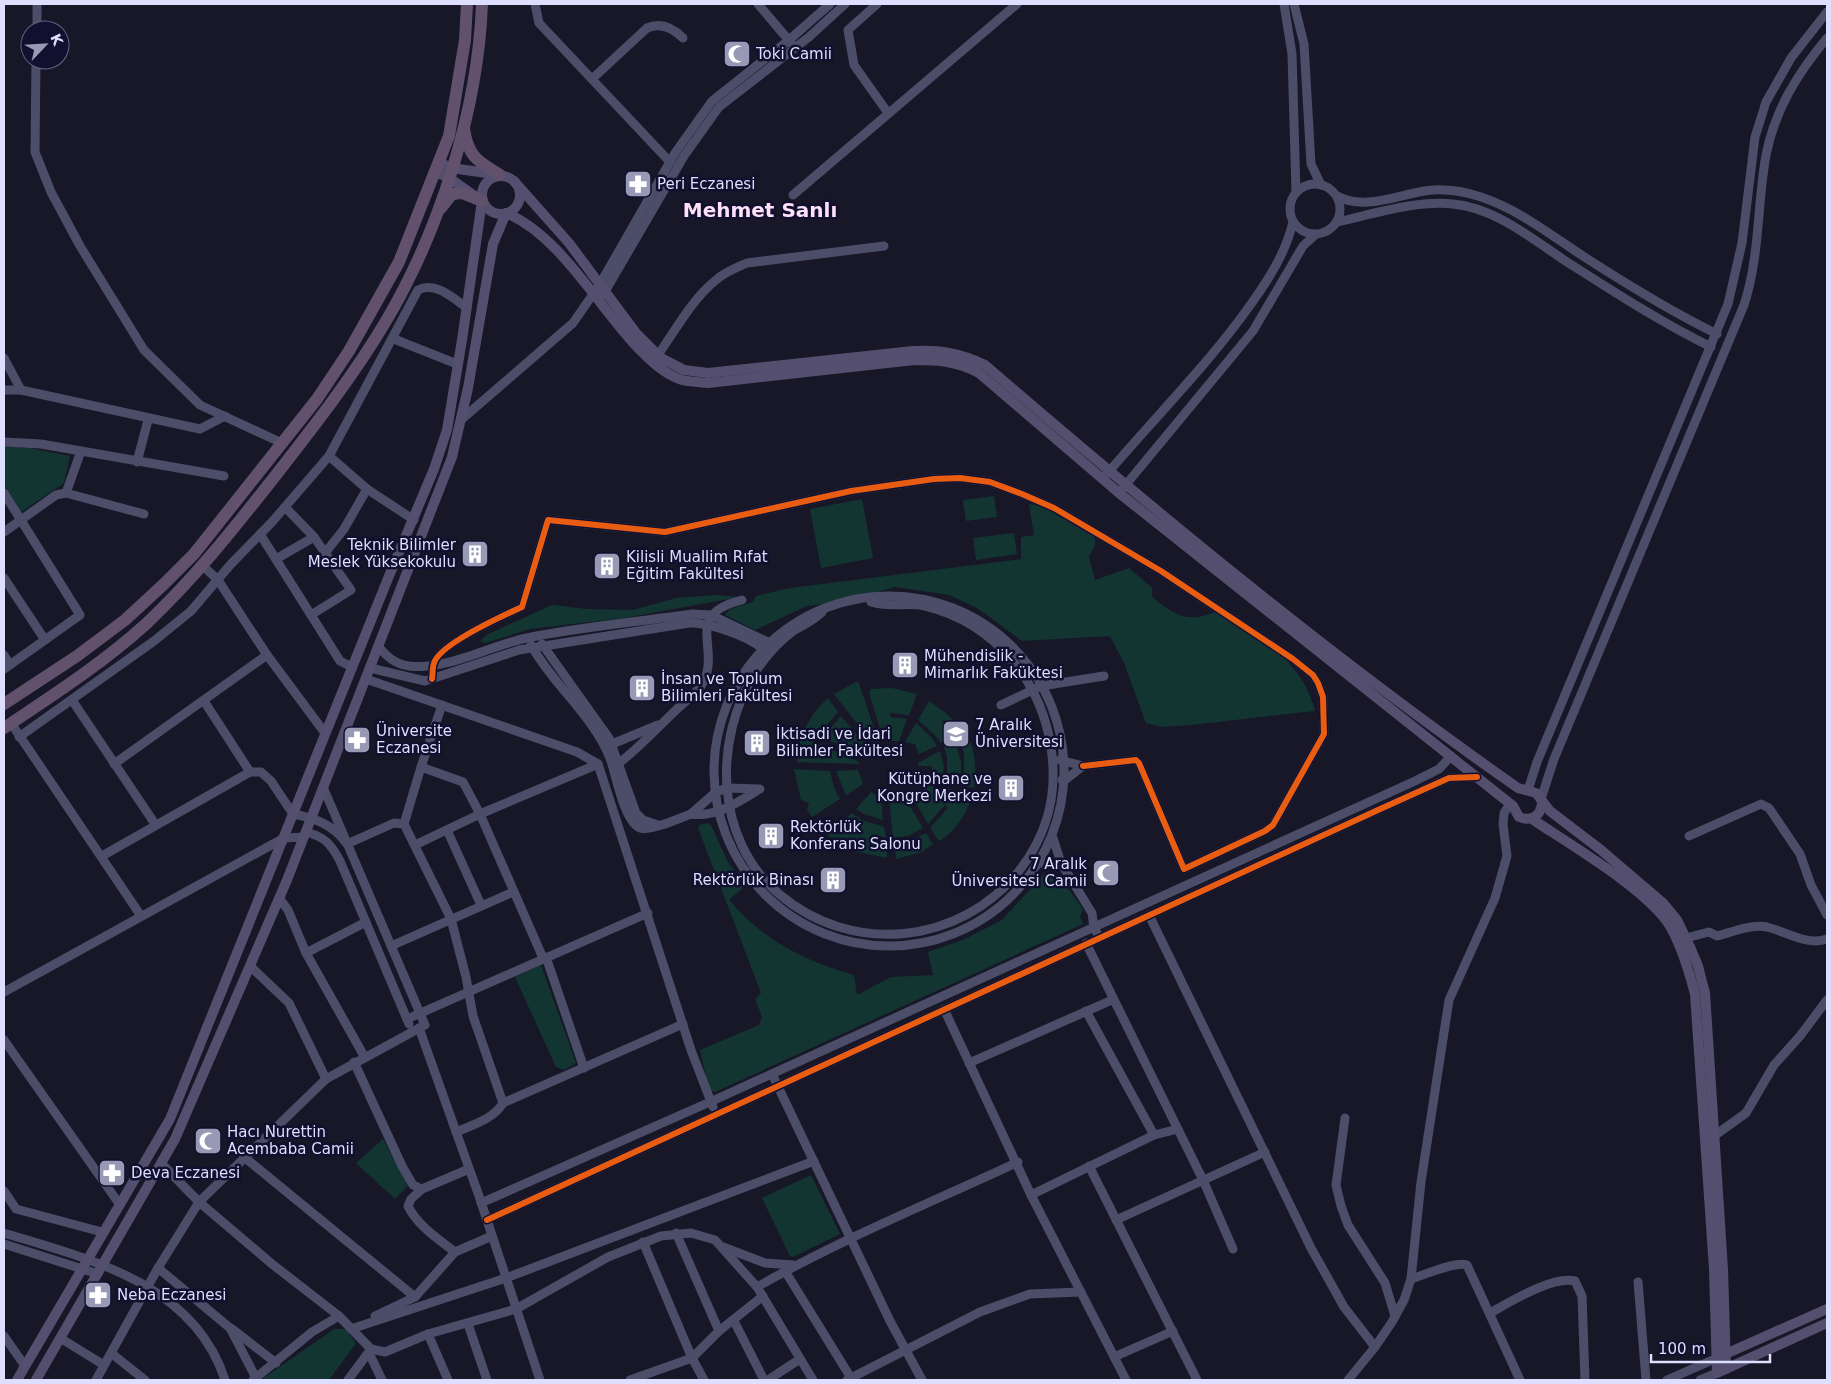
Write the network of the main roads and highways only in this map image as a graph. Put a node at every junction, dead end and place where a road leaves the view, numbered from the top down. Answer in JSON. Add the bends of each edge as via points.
{"nodes":[{"id":1,"x":467,"y":4,"type":"edge"},
{"id":2,"x":482,"y":4,"type":"edge"},
{"id":3,"x":464,"y":124,"type":"junction"},
{"id":4,"x":437,"y":167,"type":"junction"},
{"id":5,"x":450,"y":172,"type":"junction"},
{"id":6,"x":500,"y":175,"type":"junction"},
{"id":7,"x":514,"y":181,"type":"junction"},
{"id":8,"x":482,"y":201,"type":"junction"},
{"id":9,"x":506,"y":213,"type":"junction"},
{"id":10,"x":434,"y":221,"type":"junction"},
{"id":11,"x":1106,"y":475,"type":"junction"},
{"id":12,"x":1122,"y":489,"type":"junction"},
{"id":13,"x":4,"y":704,"type":"edge"},
{"id":14,"x":7,"y":725,"type":"edge"},
{"id":15,"x":1526,"y":790,"type":"junction"},
{"id":16,"x":1541,"y":801,"type":"junction"},
{"id":17,"x":1511,"y":805,"type":"junction"},
{"id":18,"x":1532,"y":819,"type":"junction"},
{"id":19,"x":1827,"y":1309,"type":"edge"},
{"id":20,"x":1827,"y":1324,"type":"edge"},
{"id":21,"x":1722,"y":1356,"type":"junction"},
{"id":22,"x":17,"y":1380,"type":"edge"},
{"id":23,"x":36,"y":1380,"type":"edge"}],
"edges":[{"from":1,"to":4,"type":"highway","via":[[458,92],[449,136]]},
{"from":2,"to":3,"type":"highway","via":[[473,82]]},
{"from":3,"to":5,"type":"highway"},
{"from":3,"to":6,"type":"highway","via":[[467,147],[474,158]]},
{"from":4,"to":5,"type":"main road"},
{"from":4,"to":13,"type":"highway","via":[[399,262],[376,306],[317,400],[194,554],[125,620]]},
{"from":5,"to":6,"type":"main road","via":[[483,171]]},
{"from":5,"to":8,"type":"main road"},
{"from":5,"to":10,"type":"highway"},
{"from":6,"to":7,"type":"main road"},
{"from":6,"to":8,"type":"main road","via":[[484,184]]},
{"from":7,"to":9,"type":"main road","via":[[520,199]]},
{"from":7,"to":11,"type":"main road","via":[[569,243],[636,333],[658,355],[684,370],[708,373],[913,351],[942,350],[968,356],[985,365]]},
{"from":8,"to":9,"type":"main road","via":[[490,211]]},
{"from":8,"to":10,"type":"highway","via":[[462,193],[452,194]]},
{"from":8,"to":22,"type":"main road","via":[[446,430],[414,520],[170,1119]]},
{"from":9,"to":11,"type":"main road","via":[[548,241],[656,366],[682,380],[708,383],[914,360],[941,360],[965,365]]},
{"from":9,"to":23,"type":"main road","via":[[493,244],[462,419],[452,457],[312,818],[175,1139]]},
{"from":10,"to":14,"type":"highway","via":[[387,320],[321,419],[202,566],[130,637]]},
{"from":11,"to":12,"type":"main road"},
{"from":12,"to":15,"type":"main road","via":[[1419,718]]},
{"from":12,"to":17,"type":"main road"},
{"from":15,"to":16,"type":"main road","via":[[1536,793]]},
{"from":15,"to":17,"type":"main road","via":[[1517,794]]},
{"from":16,"to":18,"type":"main road","via":[[1539,814]]},
{"from":16,"to":21,"type":"main road","via":[[1663,903],[1677,920],[1698,966],[1705,992],[1714,1136]]},
{"from":17,"to":18,"type":"main road","via":[[1519,817]]},
{"from":18,"to":21,"type":"main road","via":[[1623,881],[1656,910],[1669,926],[1689,969],[1696,994]]},
{"from":19,"to":21,"type":"main road"},
{"from":20,"to":21,"type":"main road","via":[[1721,1371]]}]}
